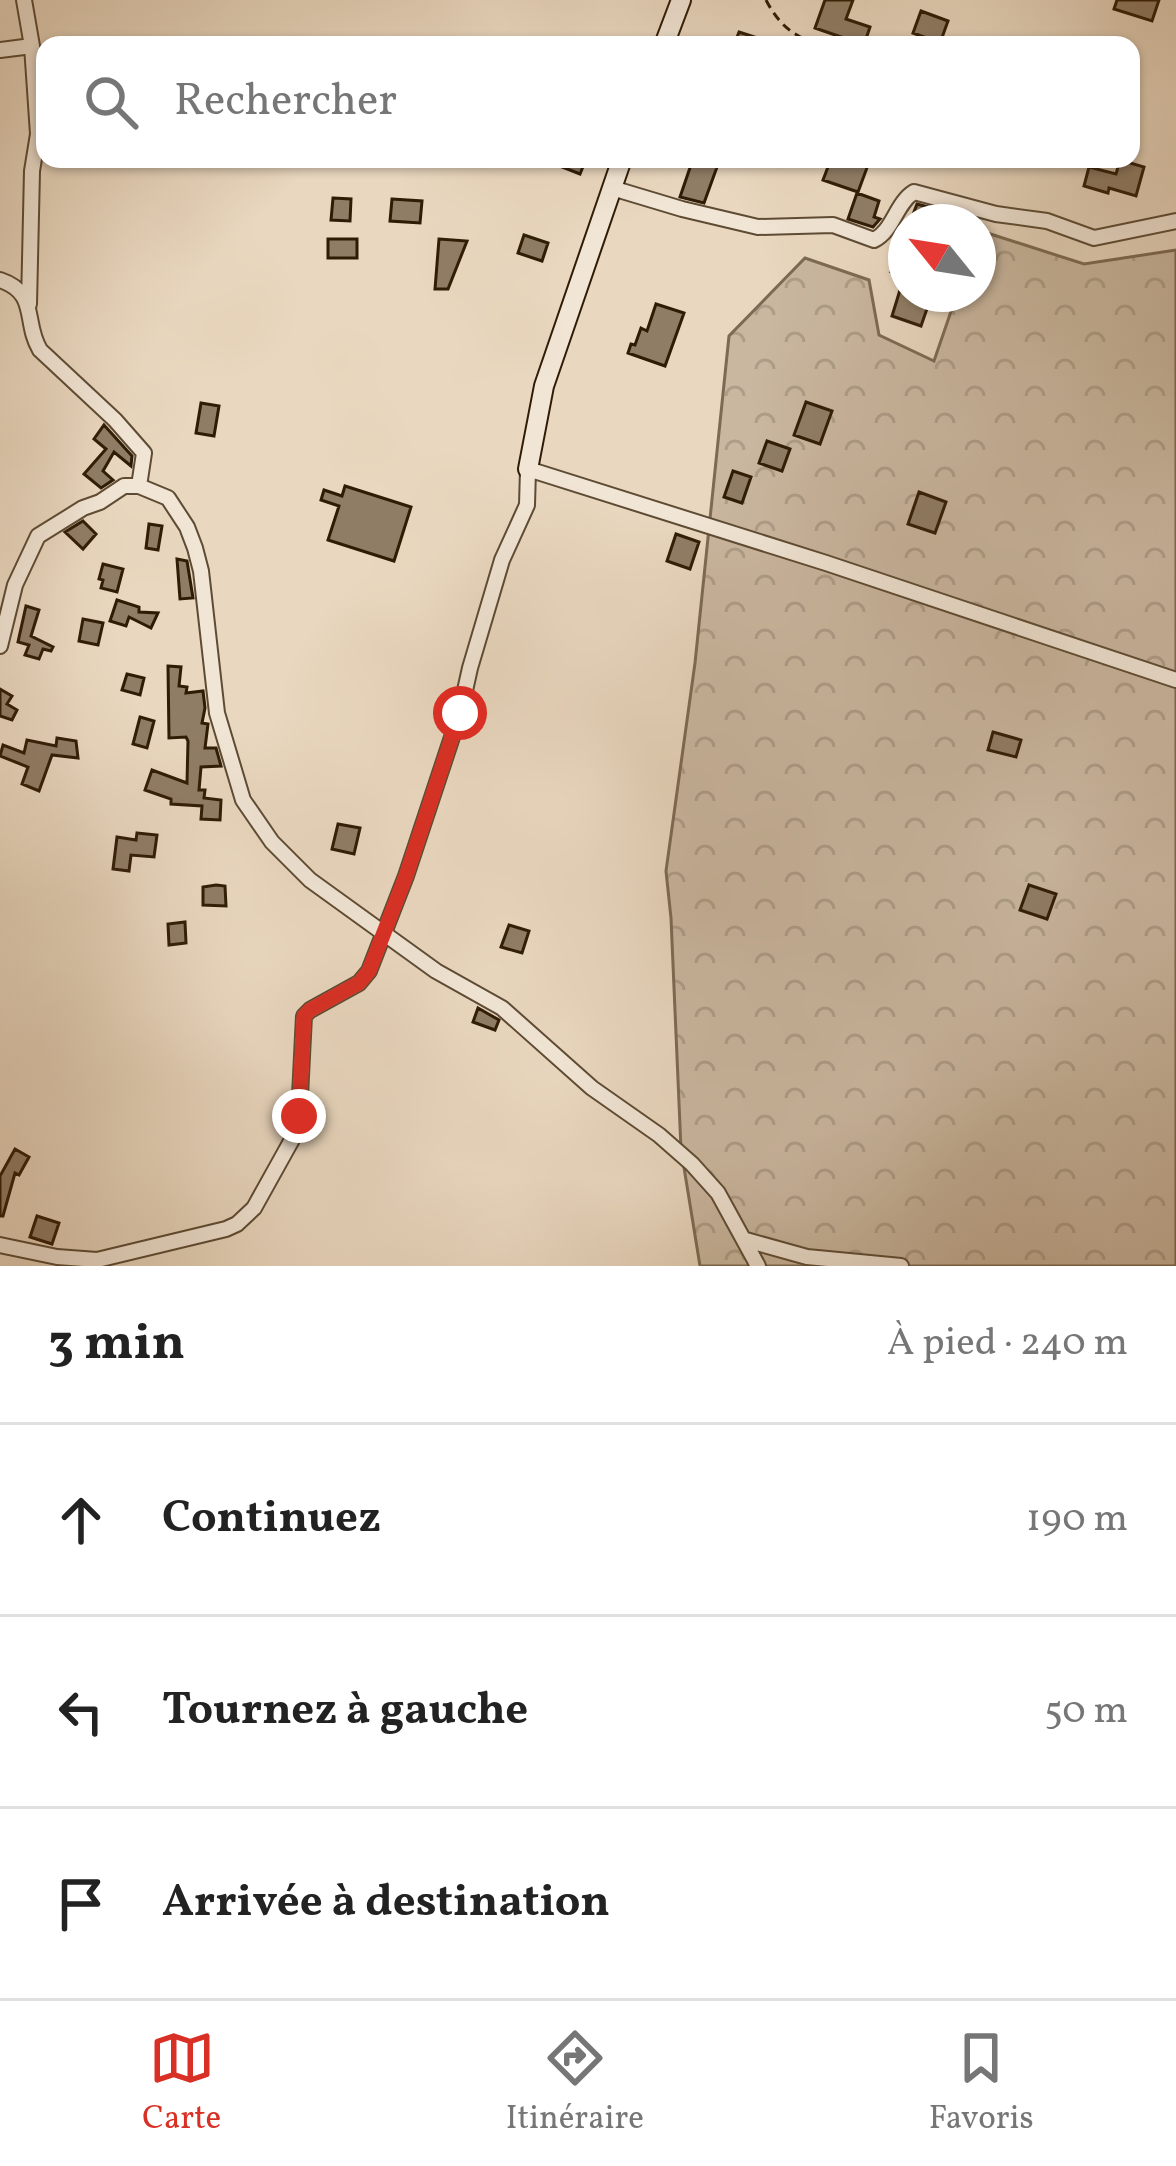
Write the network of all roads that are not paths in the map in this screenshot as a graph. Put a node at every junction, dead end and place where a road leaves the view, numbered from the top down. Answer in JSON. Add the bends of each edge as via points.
{"nodes":[{"id":1,"x":24,"y":0,"type":"edge"},
{"id":2,"x":681,"y":0,"type":"edge"},
{"id":3,"x":667,"y":36,"type":"edge"},
{"id":4,"x":32,"y":46,"type":"junction"},
{"id":5,"x":0,"y":50,"type":"edge"},
{"id":6,"x":36,"y":105,"type":"edge"},
{"id":7,"x":36,"y":146,"type":"edge"},
{"id":8,"x":619,"y":168,"type":"edge"},
{"id":9,"x":612,"y":188,"type":"junction"},
{"id":10,"x":1176,"y":221,"type":"edge"},
{"id":11,"x":0,"y":280,"type":"edge"},
{"id":12,"x":29,"y":304,"type":"junction"},
{"id":13,"x":528,"y":469,"type":"junction"},
{"id":14,"x":139,"y":486,"type":"junction"},
{"id":15,"x":0,"y":646,"type":"edge"},
{"id":16,"x":1176,"y":680,"type":"edge"},
{"id":17,"x":385,"y":932,"type":"junction"},
{"id":18,"x":746,"y":1240,"type":"junction"},
{"id":19,"x":0,"y":1245,"type":"edge"},
{"id":20,"x":57,"y":1262,"type":"edge"},
{"id":21,"x":758,"y":1266,"type":"edge"},
{"id":22,"x":901,"y":1266,"type":"edge"}],
"edges":[{"from":1,"to":4,"type":"street"},
{"from":2,"to":3,"type":"street"},
{"from":4,"to":5,"type":"street"},
{"from":4,"to":6,"type":"street"},
{"from":7,"to":12,"type":"street"},
{"from":8,"to":9,"type":"street"},
{"from":9,"to":10,"type":"street","via":[[758,227],[833,225],[874,240],[914,192],[1094,238]]},
{"from":9,"to":13,"type":"street","via":[[544,386]]},
{"from":11,"to":12,"type":"street"},
{"from":12,"to":14,"type":"street","via":[[40,350],[144,452]]},
{"from":13,"to":16,"type":"street"},
{"from":13,"to":17,"type":"street","via":[[527,505],[502,560]]},
{"from":14,"to":15,"type":"street","via":[[124,486],[38,536],[17,576]]},
{"from":14,"to":17,"type":"street","via":[[168,498],[195,548],[218,713],[243,800],[310,880]]},
{"from":17,"to":18,"type":"street","via":[[502,1008],[659,1135],[718,1192]]},
{"from":17,"to":20,"type":"street","via":[[364,977],[304,1016],[298,1126],[246,1217],[106,1259]]},
{"from":18,"to":21,"type":"street"},
{"from":18,"to":22,"type":"street","via":[[807,1257]]},
{"from":19,"to":20,"type":"street"}]}
